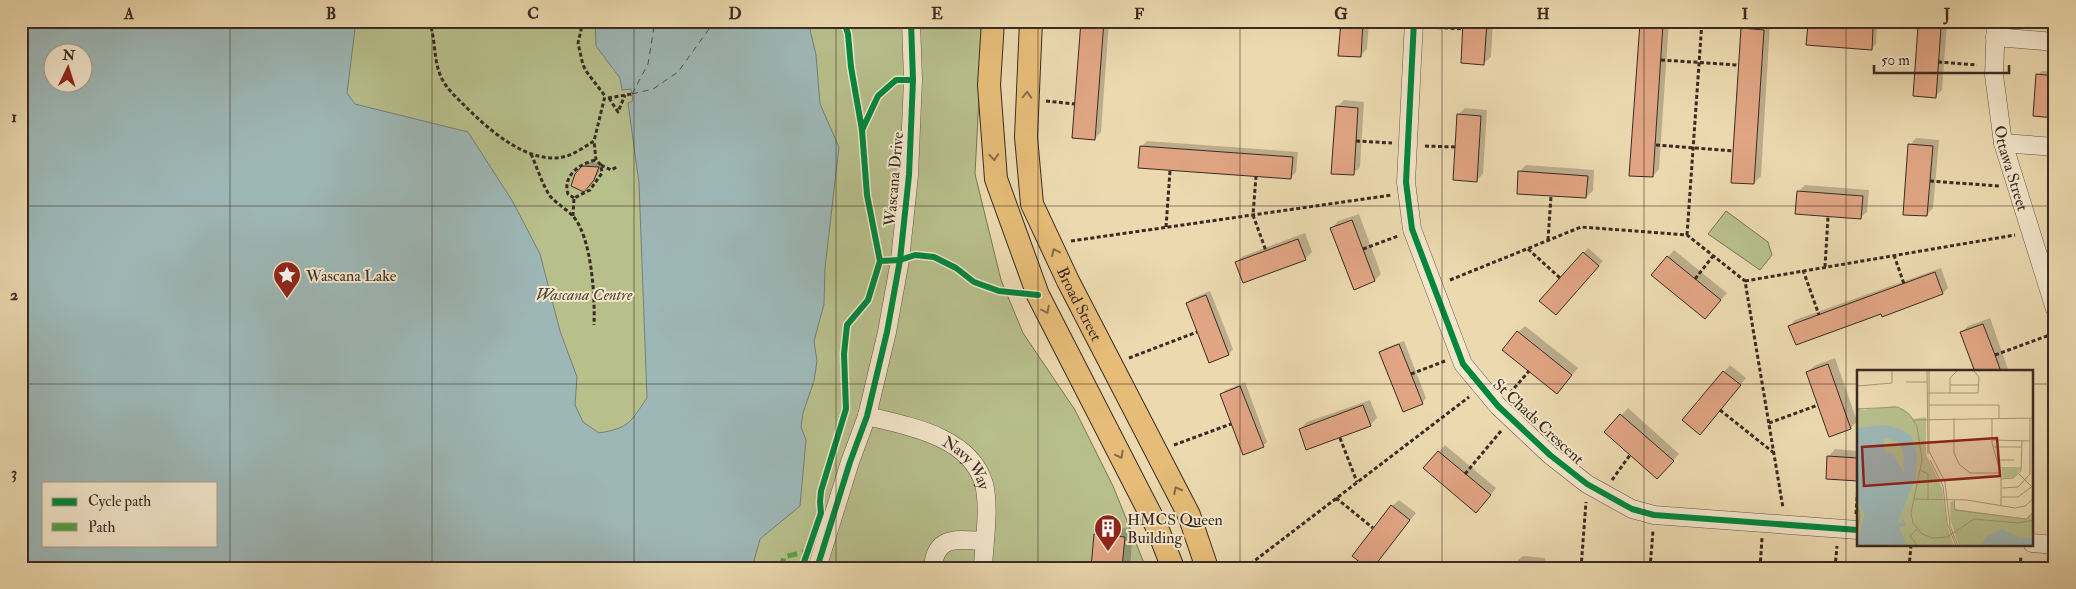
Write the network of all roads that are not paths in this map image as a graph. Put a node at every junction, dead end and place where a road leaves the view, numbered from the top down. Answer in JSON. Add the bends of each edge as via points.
{"nodes":[{"id":1,"x":911,"y":21,"type":"edge"},
{"id":2,"x":994,"y":21,"type":"edge"},
{"id":3,"x":1031,"y":21,"type":"edge"},
{"id":4,"x":1414,"y":21,"type":"edge"},
{"id":5,"x":1996,"y":29,"type":"edge"},
{"id":6,"x":2055,"y":42,"type":"edge"},
{"id":7,"x":2003,"y":143,"type":"junction"},
{"id":8,"x":2055,"y":147,"type":"edge"},
{"id":9,"x":2055,"y":309,"type":"edge"},
{"id":10,"x":867,"y":416,"type":"junction"},
{"id":11,"x":1851,"y":529,"type":"edge"},
{"id":12,"x":984,"y":541,"type":"junction"},
{"id":13,"x":2034,"y":543,"type":"edge"},
{"id":14,"x":2055,"y":545,"type":"edge"},
{"id":15,"x":817,"y":568,"type":"edge"},
{"id":16,"x":933,"y":568,"type":"edge"},
{"id":17,"x":983,"y":568,"type":"edge"},
{"id":18,"x":1173,"y":568,"type":"edge"},
{"id":19,"x":1207,"y":568,"type":"edge"}],
"edges":[{"from":1,"to":10,"type":"street","name":"Wascana Drive","via":[[913,80],[909,176],[900,260]]},
{"from":2,"to":18,"type":"main road","name":"Broad Street","one_way":true,"via":[[989,85],[996,179],[1038,294],[1156,525]]},
{"from":19,"to":3,"type":"main road","name":"Broad Street","one_way":true,"via":[[1189,515],[1032,204],[1026,137]]},
{"from":4,"to":11,"type":"street","name":"St Chads Crescent","via":[[1406,182],[1412,230],[1463,364],[1498,407],[1587,484],[1632,509],[1654,515]]},
{"from":5,"to":6,"type":"street"},
{"from":5,"to":7,"type":"street","name":"Ottawa Street","via":[[1995,66]]},
{"from":7,"to":8,"type":"street"},
{"from":7,"to":9,"type":"street","name":"Ottawa Street"},
{"from":10,"to":12,"type":"street","name":"Navy Way","via":[[925,431],[965,455],[978,469],[984,484]]},
{"from":10,"to":15,"type":"street","name":"Wascana Drive"},
{"from":12,"to":16,"type":"street","via":[[950,540],[943,543],[933,558]]},
{"from":12,"to":17,"type":"street","name":"Navy Way"},
{"from":13,"to":14,"type":"street"}]}
